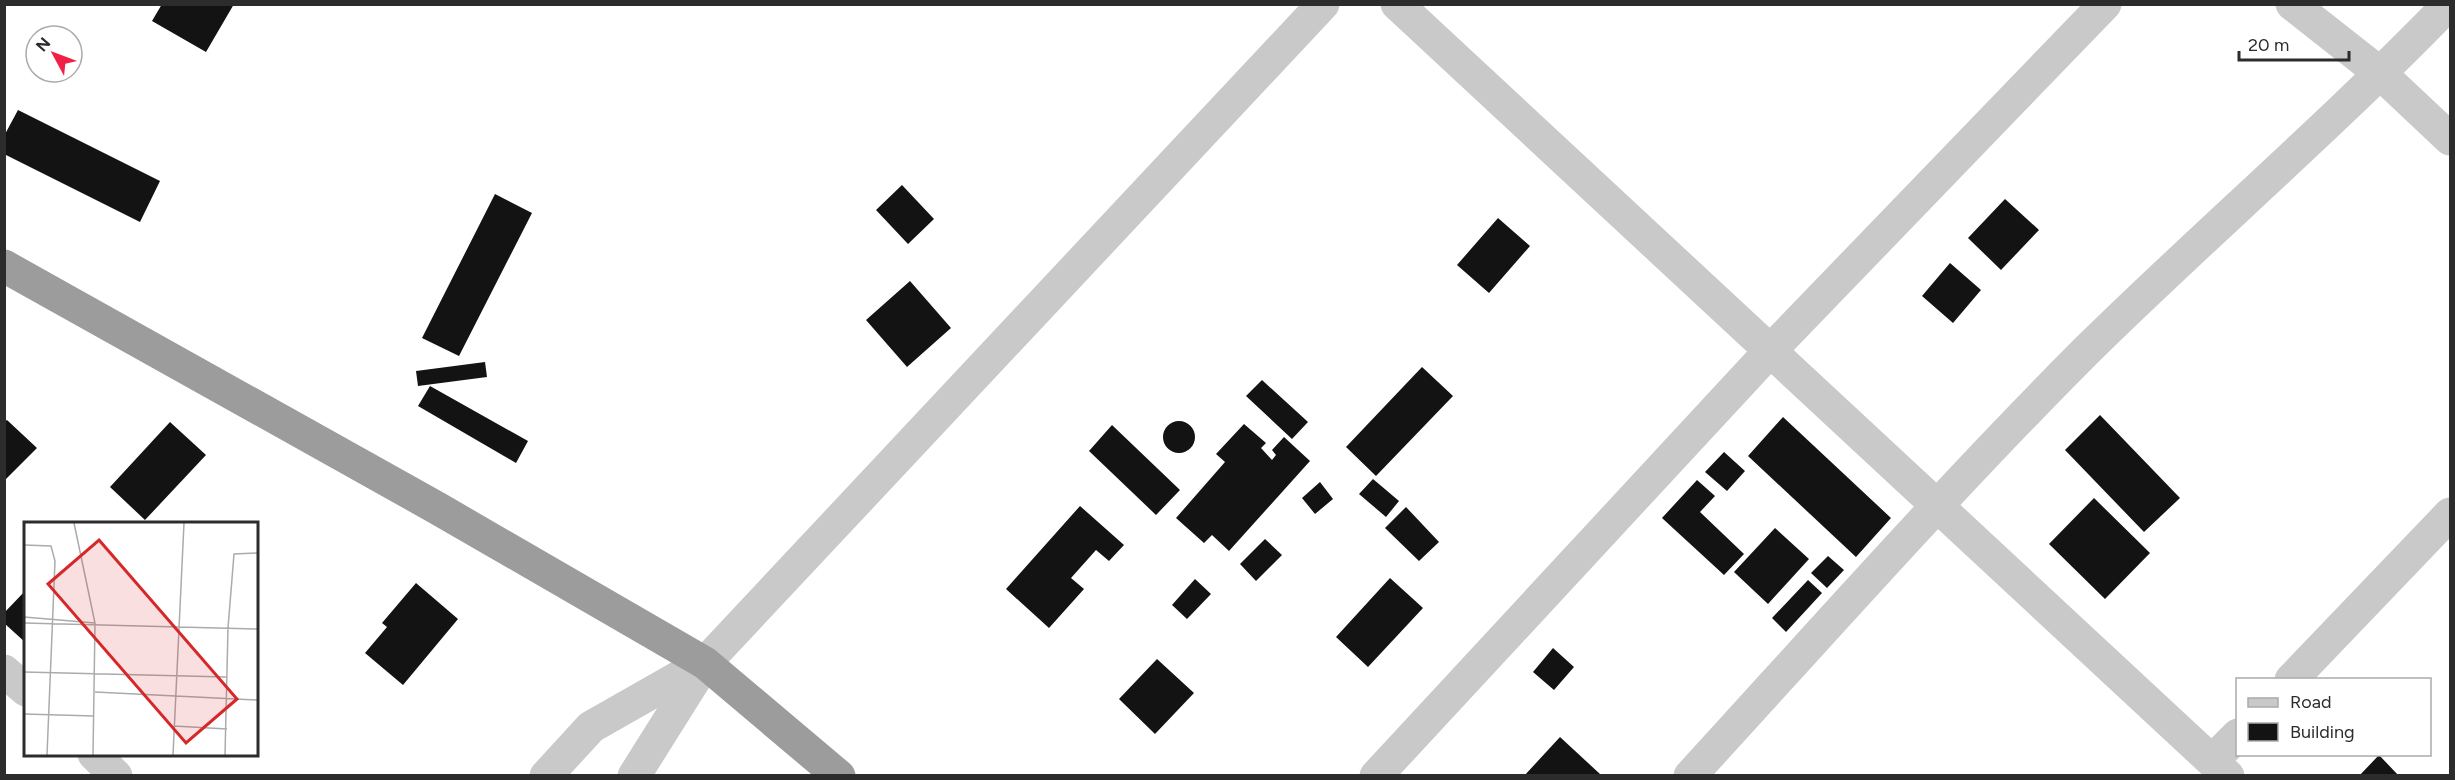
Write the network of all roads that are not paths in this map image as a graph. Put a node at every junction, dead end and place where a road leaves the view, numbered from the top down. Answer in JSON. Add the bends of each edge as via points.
{"nodes":[{"id":1,"x":1323,"y":4,"type":"edge"},
{"id":2,"x":1397,"y":4,"type":"edge"},
{"id":3,"x":2105,"y":4,"type":"edge"},
{"id":4,"x":2292,"y":4,"type":"edge"},
{"id":5,"x":2449,"y":4,"type":"edge"},
{"id":6,"x":2381,"y":74,"type":"junction"},
{"id":7,"x":2451,"y":139,"type":"edge"},
{"id":8,"x":4,"y":266,"type":"edge"},
{"id":9,"x":1770,"y":351,"type":"junction"},
{"id":10,"x":1937,"y":507,"type":"junction"},
{"id":11,"x":2451,"y":514,"type":"edge"},
{"id":12,"x":705,"y":663,"type":"junction"},
{"id":13,"x":4,"y":671,"type":"edge"},
{"id":14,"x":2293,"y":678,"type":"edge"},
{"id":15,"x":24,"y":688,"type":"edge"},
{"id":16,"x":2236,"y":739,"type":"edge"},
{"id":17,"x":96,"y":756,"type":"edge"},
{"id":18,"x":2220,"y":768,"type":"edge"},
{"id":19,"x":116,"y":776,"type":"edge"},
{"id":20,"x":546,"y":776,"type":"edge"},
{"id":21,"x":634,"y":776,"type":"edge"},
{"id":22,"x":838,"y":776,"type":"edge"},
{"id":23,"x":1376,"y":776,"type":"edge"},
{"id":24,"x":1690,"y":776,"type":"edge"}],
"edges":[{"from":1,"to":12,"type":"street"},
{"from":2,"to":9,"type":"street"},
{"from":3,"to":9,"type":"street"},
{"from":4,"to":6,"type":"street"},
{"from":5,"to":6,"type":"street"},
{"from":6,"to":7,"type":"street"},
{"from":6,"to":10,"type":"street","via":[[2190,250]]},
{"from":8,"to":12,"type":"highway","via":[[417,496]]},
{"from":9,"to":10,"type":"street"},
{"from":9,"to":23,"type":"street"},
{"from":10,"to":18,"type":"street"},
{"from":10,"to":24,"type":"street"},
{"from":11,"to":14,"type":"street"},
{"from":12,"to":20,"type":"street","via":[[591,728]]},
{"from":12,"to":21,"type":"street"},
{"from":12,"to":22,"type":"highway"},
{"from":13,"to":15,"type":"street"},
{"from":16,"to":18,"type":"street"},
{"from":17,"to":19,"type":"street"}]}
